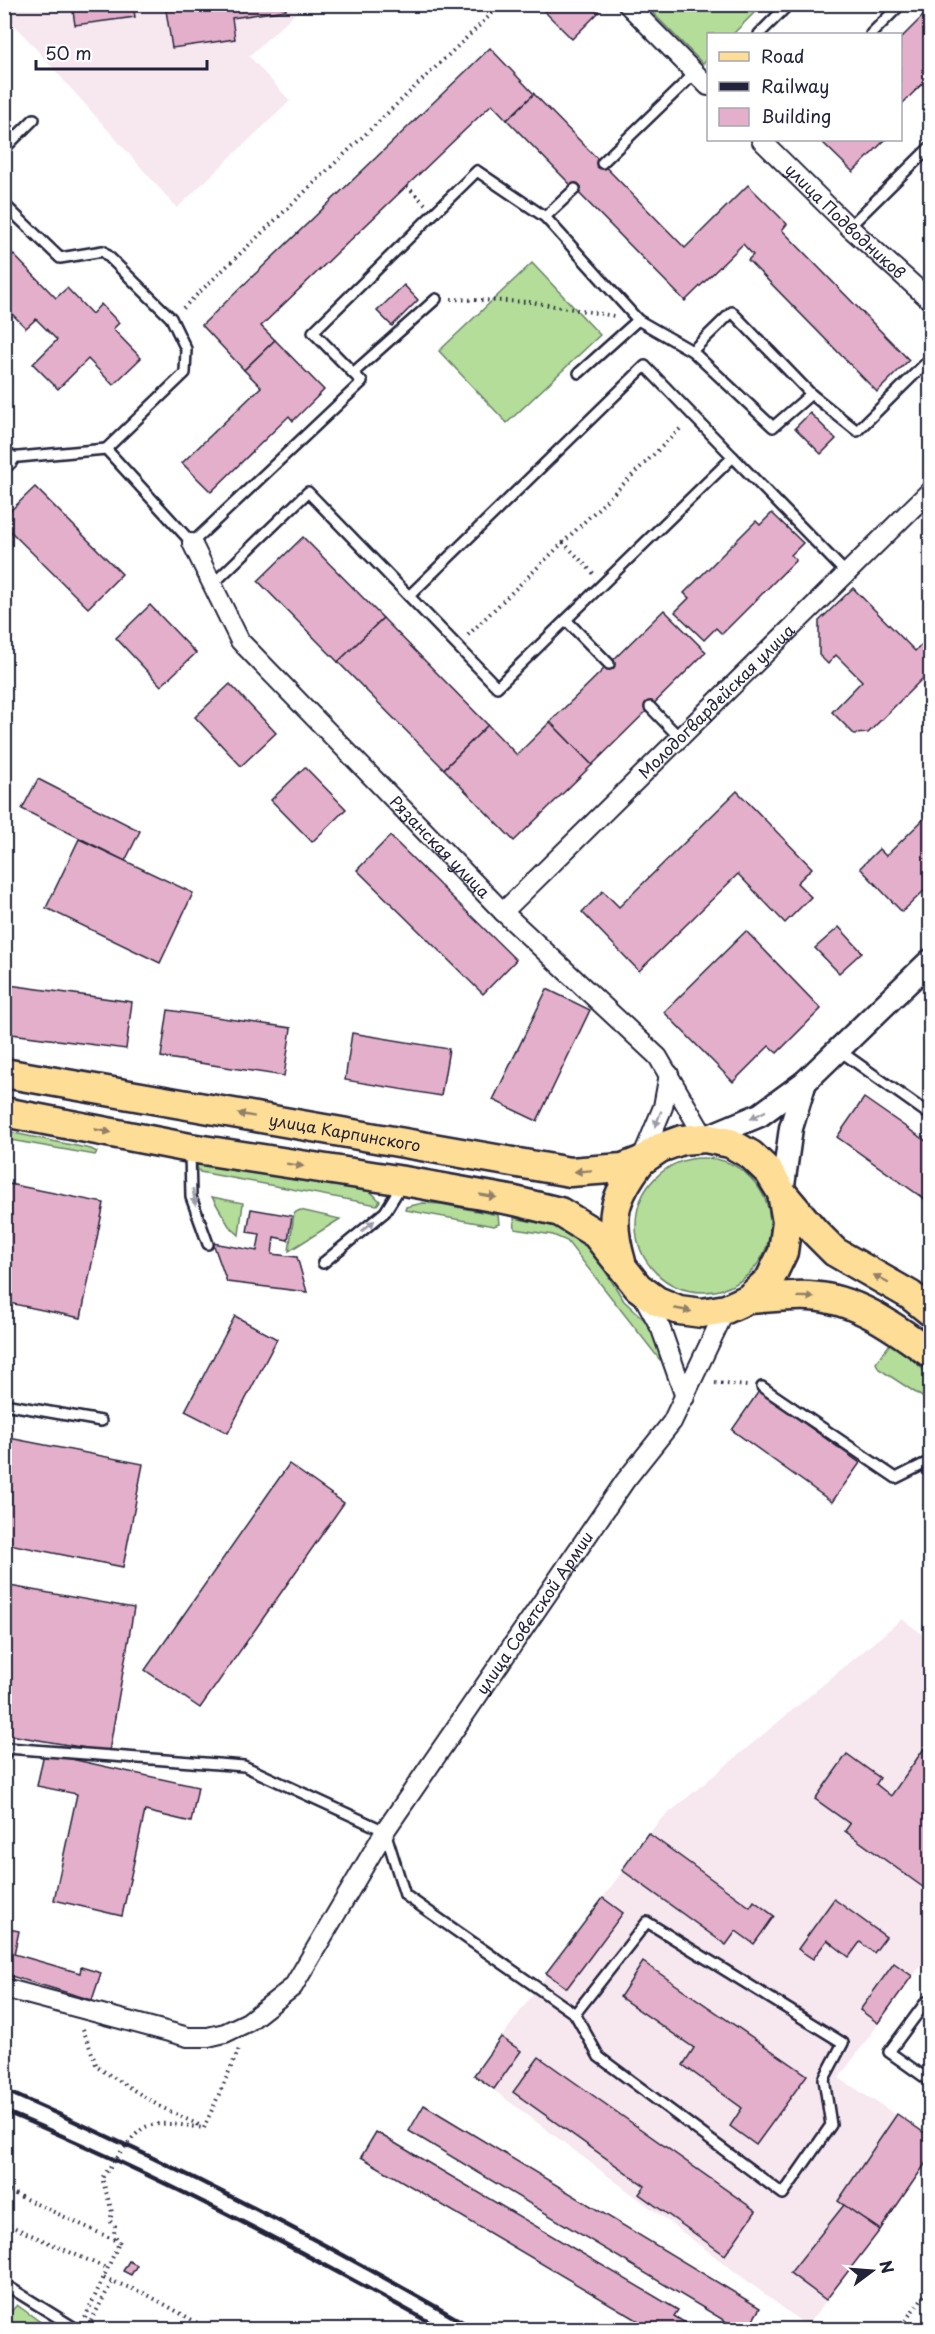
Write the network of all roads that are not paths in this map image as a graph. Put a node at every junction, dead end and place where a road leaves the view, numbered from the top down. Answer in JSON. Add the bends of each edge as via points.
{"nodes":[{"id":1,"x":627,"y":4,"type":"edge"},
{"id":2,"x":789,"y":4,"type":"edge"},
{"id":3,"x":901,"y":4,"type":"edge"},
{"id":4,"x":760,"y":33,"type":"edge"},
{"id":5,"x":872,"y":33,"type":"edge"},
{"id":6,"x":694,"y":73,"type":"junction"},
{"id":7,"x":707,"y":85,"type":"edge"},
{"id":8,"x":34,"y":119,"type":"dead end"},
{"id":9,"x":764,"y":141,"type":"edge"},
{"id":10,"x":930,"y":147,"type":"edge"},
{"id":11,"x":4,"y":148,"type":"edge"},
{"id":12,"x":602,"y":163,"type":"dead end"},
{"id":13,"x":575,"y":189,"type":"dead end"},
{"id":14,"x":4,"y":204,"type":"edge"},
{"id":15,"x":545,"y":217,"type":"junction"},
{"id":16,"x":849,"y":227,"type":"junction"},
{"id":17,"x":929,"y":295,"type":"edge"},
{"id":18,"x":436,"y":299,"type":"road end"},
{"id":19,"x":638,"y":320,"type":"junction"},
{"id":20,"x":692,"y":351,"type":"junction"},
{"id":21,"x":930,"y":359,"type":"edge"},
{"id":22,"x":353,"y":373,"type":"junction"},
{"id":23,"x":579,"y":373,"type":"dead end"},
{"id":24,"x":811,"y":394,"type":"junction"},
{"id":25,"x":106,"y":449,"type":"junction"},
{"id":26,"x":733,"y":457,"type":"junction"},
{"id":27,"x":6,"y":459,"type":"edge"},
{"id":28,"x":930,"y":491,"type":"edge"},
{"id":29,"x":192,"y":543,"type":"junction"},
{"id":30,"x":847,"y":574,"type":"junction"},
{"id":31,"x":212,"y":585,"type":"junction"},
{"id":32,"x":409,"y":596,"type":"junction"},
{"id":33,"x":566,"y":620,"type":"junction"},
{"id":34,"x":609,"y":664,"type":"dead end"},
{"id":35,"x":650,"y":707,"type":"dead end"},
{"id":36,"x":680,"y":738,"type":"junction"},
{"id":37,"x":503,"y":912,"type":"junction"},
{"id":38,"x":930,"y":961,"type":"edge"},
{"id":39,"x":839,"y":1050,"type":"junction"},
{"id":40,"x":4,"y":1073,"type":"edge"},
{"id":41,"x":669,"y":1074,"type":"junction"},
{"id":42,"x":51,"y":1081,"type":"junction"},
{"id":43,"x":806,"y":1083,"type":"junction"},
{"id":44,"x":4,"y":1112,"type":"edge"},
{"id":45,"x":930,"y":1115,"type":"edge"},
{"id":46,"x":52,"y":1121,"type":"junction"},
{"id":47,"x":705,"y":1138,"type":"junction"},
{"id":48,"x":190,"y":1148,"type":"junction"},
{"id":49,"x":641,"y":1161,"type":"junction"},
{"id":50,"x":404,"y":1181,"type":"junction"},
{"id":51,"x":782,"y":1193,"type":"junction"},
{"id":52,"x":208,"y":1244,"type":"dead end"},
{"id":53,"x":323,"y":1263,"type":"dead end"},
{"id":54,"x":630,"y":1275,"type":"junction"},
{"id":55,"x":737,"y":1304,"type":"junction"},
{"id":56,"x":930,"y":1311,"type":"edge"},
{"id":57,"x":930,"y":1353,"type":"edge"},
{"id":58,"x":762,"y":1387,"type":"road end"},
{"id":59,"x":685,"y":1397,"type":"junction"},
{"id":60,"x":4,"y":1404,"type":"edge"},
{"id":61,"x":101,"y":1421,"type":"dead end"},
{"id":62,"x":930,"y":1469,"type":"edge"},
{"id":63,"x":4,"y":1757,"type":"edge"},
{"id":64,"x":385,"y":1831,"type":"junction"},
{"id":65,"x":4,"y":1988,"type":"edge"},
{"id":66,"x":930,"y":2005,"type":"edge"},
{"id":67,"x":575,"y":2014,"type":"junction"},
{"id":68,"x":930,"y":2081,"type":"edge"},
{"id":69,"x":4,"y":2284,"type":"edge"},
{"id":70,"x":78,"y":2330,"type":"edge"}],
"edges":[{"from":1,"to":6,"type":"street"},
{"from":2,"to":4,"type":"lane"},
{"from":3,"to":5,"type":"lane"},
{"from":6,"to":7,"type":"street"},
{"from":6,"to":12,"type":"lane"},
{"from":8,"to":11,"type":"lane"},
{"from":9,"to":16,"type":"street","name":"улица Подводников"},
{"from":10,"to":16,"type":"lane"},
{"from":13,"to":15,"type":"lane"},
{"from":14,"to":25,"type":"lane","via":[[60,258],[103,251],[171,318],[186,349],[184,373]]},
{"from":15,"to":19,"type":"lane"},
{"from":15,"to":22,"type":"lane","via":[[477,171],[313,332]]},
{"from":16,"to":17,"type":"street","name":"улица Подводников"},
{"from":18,"to":22,"type":"lane"},
{"from":19,"to":20,"type":"lane"},
{"from":19,"to":23,"type":"lane"},
{"from":20,"to":24,"type":"lane","via":[[773,427]]},
{"from":20,"to":24,"type":"lane","via":[[732,312]]},
{"from":21,"to":24,"type":"lane","via":[[857,431]]},
{"from":22,"to":29,"type":"lane","via":[[362,382]]},
{"from":25,"to":27,"type":"lane"},
{"from":25,"to":29,"type":"lane"},
{"from":26,"to":30,"type":"lane"},
{"from":26,"to":32,"type":"lane","via":[[645,366]]},
{"from":26,"to":33,"type":"lane"},
{"from":28,"to":30,"type":"street","name":"Молодогвардейская улица"},
{"from":29,"to":31,"type":"street","name":"Рязанская улица"},
{"from":30,"to":36,"type":"street","name":"Молодогвардейская улица"},
{"from":31,"to":32,"type":"lane","via":[[308,492]]},
{"from":31,"to":37,"type":"street","name":"Рязанская улица","via":[[240,641]]},
{"from":32,"to":33,"type":"lane","via":[[497,687]]},
{"from":33,"to":34,"type":"lane"},
{"from":35,"to":36,"type":"lane"},
{"from":36,"to":37,"type":"street","name":"Молодогвардейская улица"},
{"from":37,"to":41,"type":"street","name":"Рязанская улица","via":[[658,1057]]},
{"from":38,"to":39,"type":"street"},
{"from":39,"to":43,"type":"street"},
{"from":39,"to":45,"type":"lane"},
{"from":40,"to":42,"type":"main road","name":"улица Карпинского"},
{"from":41,"to":47,"type":"street","name":"Рязанская улица"},
{"from":41,"to":49,"type":"street","one_way":true,"via":[[663,1107]]},
{"from":42,"to":46,"type":"main road","via":[[63,1091],[67,1103],[63,1113]]},
{"from":49,"to":42,"type":"main road","name":"улица Карпинского","one_way":true,"via":[[623,1168],[570,1172]]},
{"from":43,"to":47,"type":"street","one_way":true,"via":[[760,1115]]},
{"from":43,"to":51,"type":"street","via":[[791,1128]]},
{"from":44,"to":46,"type":"main road"},
{"from":46,"to":48,"type":"main road","one_way":true},
{"from":47,"to":49,"type":"main road","name":"улица Карпинского","via":[[682,1140]]},
{"from":47,"to":51,"type":"main road","name":"улица Карпинского","via":[[730,1143],[752,1155]]},
{"from":48,"to":50,"type":"main road","one_way":true},
{"from":48,"to":52,"type":"lane","one_way":true,"via":[[191,1197]]},
{"from":49,"to":54,"type":"main road","name":"улица Карпинского","via":[[624,1183],[614,1210],[614,1237]]},
{"from":53,"to":50,"type":"lane","one_way":true,"via":[[385,1212]]},
{"from":50,"to":54,"type":"main road","one_way":true,"via":[[560,1212],[596,1234]]},
{"from":51,"to":55,"type":"main road","name":"улица Карпинского","via":[[788,1222],[783,1252],[770,1279]]},
{"from":56,"to":51,"type":"main road","name":"улица Карпинского","one_way":true,"via":[[910,1295],[835,1252]]},
{"from":54,"to":55,"type":"main road","one_way":true,"via":[[657,1301],[679,1310],[702,1313]]},
{"from":54,"to":59,"type":"street","via":[[661,1329]]},
{"from":55,"to":57,"type":"main road","one_way":true,"via":[[810,1296],[849,1303]]},
{"from":55,"to":59,"type":"street","name":"улица Советской Армии"},
{"from":58,"to":62,"type":"lane","via":[[896,1478],[924,1464]]},
{"from":59,"to":64,"type":"street","name":"улица Советской Армии","via":[[672,1422],[625,1481]]},
{"from":60,"to":61,"type":"lane"},
{"from":63,"to":64,"type":"lane","via":[[7,1748],[244,1766]]},
{"from":64,"to":65,"type":"street","name":"улица Советской Армии","via":[[293,1987],[248,2022],[225,2033],[188,2037]]},
{"from":64,"to":67,"type":"lane","via":[[405,1895]]},
{"from":66,"to":68,"type":"lane","via":[[926,2002],[889,2052]]},
{"from":67,"to":67,"type":"lane","via":[[599,2057],[783,2194],[831,2125],[824,2079],[843,2043],[647,1922]]},
{"from":69,"to":70,"type":"lane"}]}
